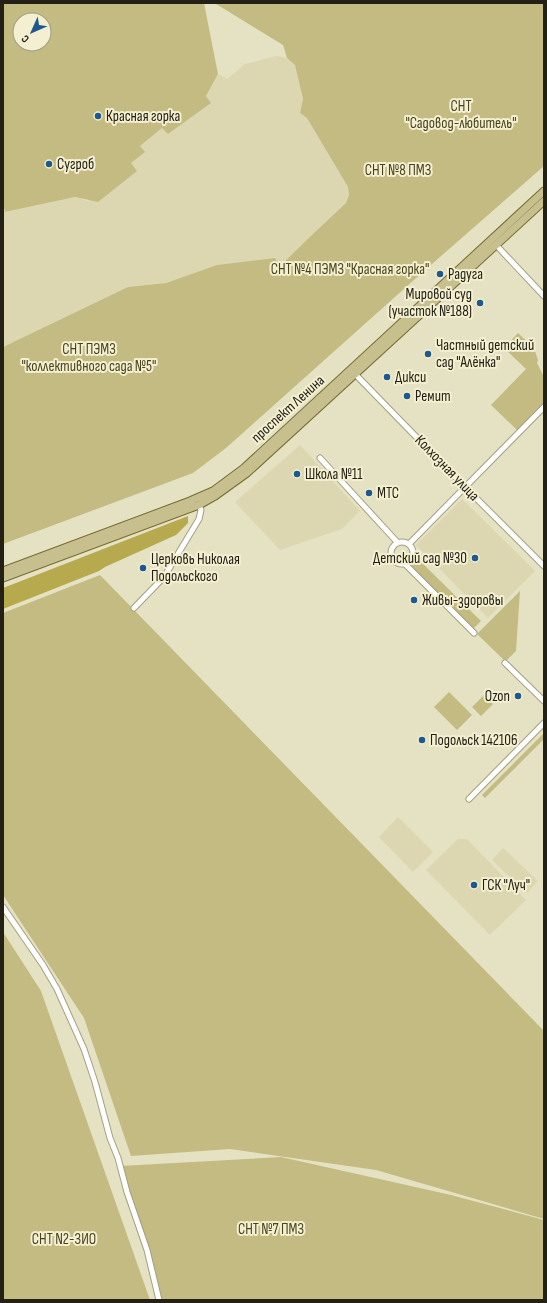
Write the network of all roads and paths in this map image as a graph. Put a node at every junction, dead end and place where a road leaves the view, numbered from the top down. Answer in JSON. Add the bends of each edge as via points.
{"nodes":[{"id":1,"x":544,"y":191,"type":"edge"},
{"id":2,"x":544,"y":201,"type":"edge"},
{"id":3,"x":496,"y":245,"type":"junction"},
{"id":4,"x":544,"y":296,"type":"edge"},
{"id":5,"x":353,"y":372,"type":"junction"},
{"id":6,"x":544,"y":407,"type":"edge"},
{"id":7,"x":320,"y":458,"type":"dead end"},
{"id":8,"x":465,"y":487,"type":"junction"},
{"id":9,"x":199,"y":505,"type":"junction"},
{"id":10,"x":398,"y":543,"type":"junction"},
{"id":11,"x":409,"y":544,"type":"junction"},
{"id":12,"x":404,"y":564,"type":"junction"},
{"id":13,"x":544,"y":566,"type":"edge"},
{"id":14,"x":3,"y":571,"type":"edge"},
{"id":15,"x":3,"y":578,"type":"edge"},
{"id":16,"x":134,"y":608,"type":"dead end"},
{"id":17,"x":474,"y":633,"type":"dead end"},
{"id":18,"x":505,"y":663,"type":"dead end"},
{"id":19,"x":544,"y":701,"type":"edge"},
{"id":20,"x":544,"y":723,"type":"edge"},
{"id":21,"x":469,"y":799,"type":"dead end"},
{"id":22,"x":3,"y":907,"type":"edge"},
{"id":23,"x":159,"y":1300,"type":"edge"}],
"edges":[{"from":1,"to":5,"type":"main road","name":"проспект Ленина"},
{"from":2,"to":3,"type":"main road","name":"проспект Ленина"},
{"from":3,"to":4,"type":"street"},
{"from":3,"to":5,"type":"main road","name":"проспект Ленина"},
{"from":5,"to":8,"type":"street","name":"Колхозная улица"},
{"from":5,"to":9,"type":"main road","name":"проспект Ленина","via":[[247,473]]},
{"from":5,"to":14,"type":"main road","name":"проспект Ленина","via":[[244,468],[213,491],[190,502]]},
{"from":6,"to":8,"type":"street"},
{"from":7,"to":10,"type":"street"},
{"from":8,"to":11,"type":"street"},
{"from":8,"to":13,"type":"street","name":"Колхозная улица"},
{"from":9,"to":15,"type":"main road","name":"проспект Ленина"},
{"from":9,"to":16,"type":"street","via":[[199,519],[164,577]]},
{"from":10,"to":11,"type":"street"},
{"from":10,"to":12,"type":"street","via":[[393,548],[392,558]]},
{"from":11,"to":12,"type":"street","via":[[413,554],[411,560]]},
{"from":12,"to":17,"type":"street"},
{"from":18,"to":19,"type":"street"},
{"from":20,"to":21,"type":"street"},
{"from":22,"to":23,"type":"street","via":[[57,989],[84,1049],[147,1250]]}]}
